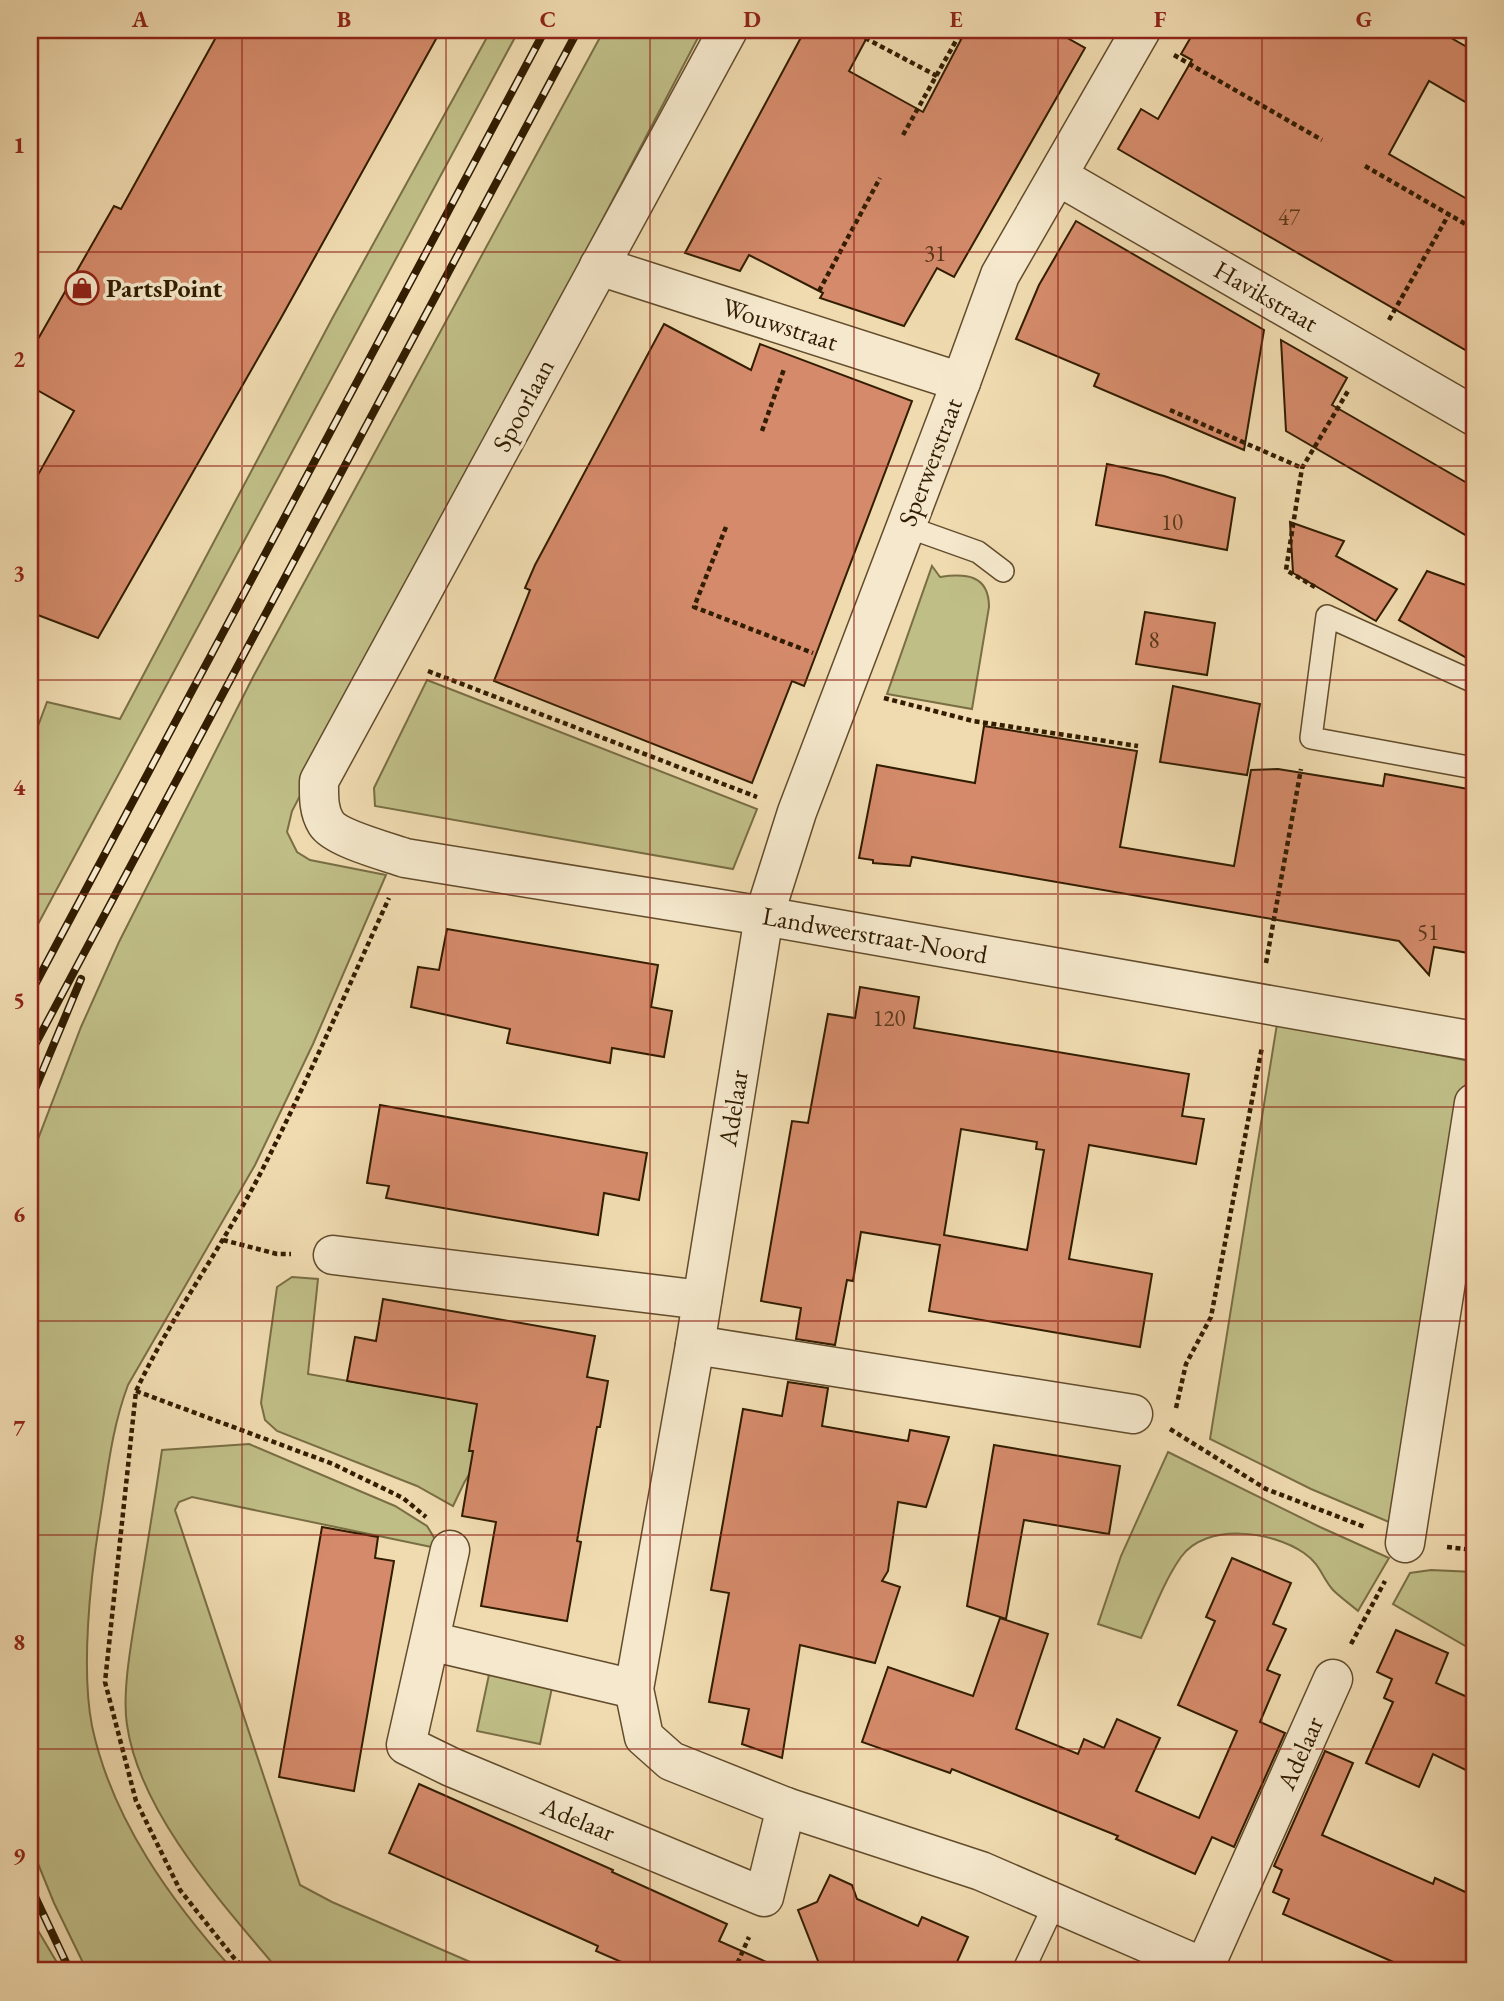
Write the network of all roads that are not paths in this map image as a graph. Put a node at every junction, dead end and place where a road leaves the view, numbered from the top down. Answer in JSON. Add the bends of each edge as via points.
{"nodes":[{"id":1,"x":728,"y":30,"type":"edge"},
{"id":2,"x":1140,"y":32,"type":"edge"},
{"id":3,"x":1058,"y":176,"type":"junction"},
{"id":4,"x":599,"y":266,"type":"junction"},
{"id":5,"x":961,"y":383,"type":"junction"},
{"id":6,"x":1474,"y":416,"type":"edge"},
{"id":7,"x":905,"y":526,"type":"junction"},
{"id":8,"x":1003,"y":571,"type":"dead end"},
{"id":9,"x":1474,"y":682,"type":"edge"},
{"id":10,"x":1474,"y":768,"type":"edge"},
{"id":11,"x":319,"y":781,"type":"joint"},
{"id":12,"x":764,"y":916,"type":"junction"},
{"id":13,"x":1474,"y":1041,"type":"edge"},
{"id":14,"x":1474,"y":1103,"type":"edge"},
{"id":15,"x":333,"y":1255,"type":"road end"},
{"id":16,"x":702,"y":1300,"type":"junction"},
{"id":17,"x":695,"y":1345,"type":"junction"},
{"id":18,"x":1133,"y":1414,"type":"dead end"},
{"id":19,"x":1405,"y":1543,"type":"road end"},
{"id":20,"x":450,"y":1550,"type":"road end"},
{"id":21,"x":430,"y":1641,"type":"junction"},
{"id":22,"x":1333,"y":1679,"type":"road end"},
{"id":23,"x":634,"y":1689,"type":"junction"},
{"id":24,"x":786,"y":1807,"type":"junction"},
{"id":25,"x":1055,"y":1903,"type":"junction"},
{"id":26,"x":1208,"y":1969,"type":"edge"},
{"id":27,"x":1023,"y":1971,"type":"edge"}],
"edges":[{"from":1,"to":4,"type":"street","name":"Spoorlaan"},
{"from":2,"to":3,"type":"street","name":"Sperwerstraat"},
{"from":3,"to":5,"type":"street","name":"Sperwerstraat","via":[[1000,275]]},
{"from":3,"to":6,"type":"street","name":"Havikstraat"},
{"from":4,"to":5,"type":"street","name":"Wouwstraat"},
{"from":4,"to":11,"type":"street","name":"Spoorlaan"},
{"from":5,"to":7,"type":"street","name":"Sperwerstraat"},
{"from":7,"to":8,"type":"lane","via":[[978,552]]},
{"from":7,"to":12,"type":"street","name":"Sperwerstraat","via":[[797,812]]},
{"from":9,"to":10,"type":"lane","via":[[1327,616],[1311,738]]},
{"from":11,"to":12,"type":"street","name":"Landweerstraat-Noord","via":[[319,805],[327,826],[405,858]]},
{"from":12,"to":13,"type":"street","name":"Landweerstraat-Noord"},
{"from":12,"to":16,"type":"street","name":"Adelaar"},
{"from":14,"to":19,"type":"street"},
{"from":15,"to":16,"type":"street"},
{"from":16,"to":17,"type":"street","name":"Adelaar"},
{"from":17,"to":18,"type":"street"},
{"from":17,"to":23,"type":"street","name":"Adelaar"},
{"from":20,"to":21,"type":"street","name":"Adelaar"},
{"from":21,"to":23,"type":"street"},
{"from":21,"to":24,"type":"street","name":"Adelaar","via":[[406,1745],[451,1767],[764,1897]]},
{"from":22,"to":26,"type":"street","name":"Adelaar"},
{"from":23,"to":24,"type":"street","name":"Adelaar","via":[[644,1737],[671,1761]]},
{"from":24,"to":25,"type":"street","name":"Adelaar","via":[[981,1871]]},
{"from":25,"to":26,"type":"street","name":"Adelaar"},
{"from":25,"to":27,"type":"lane"}]}
